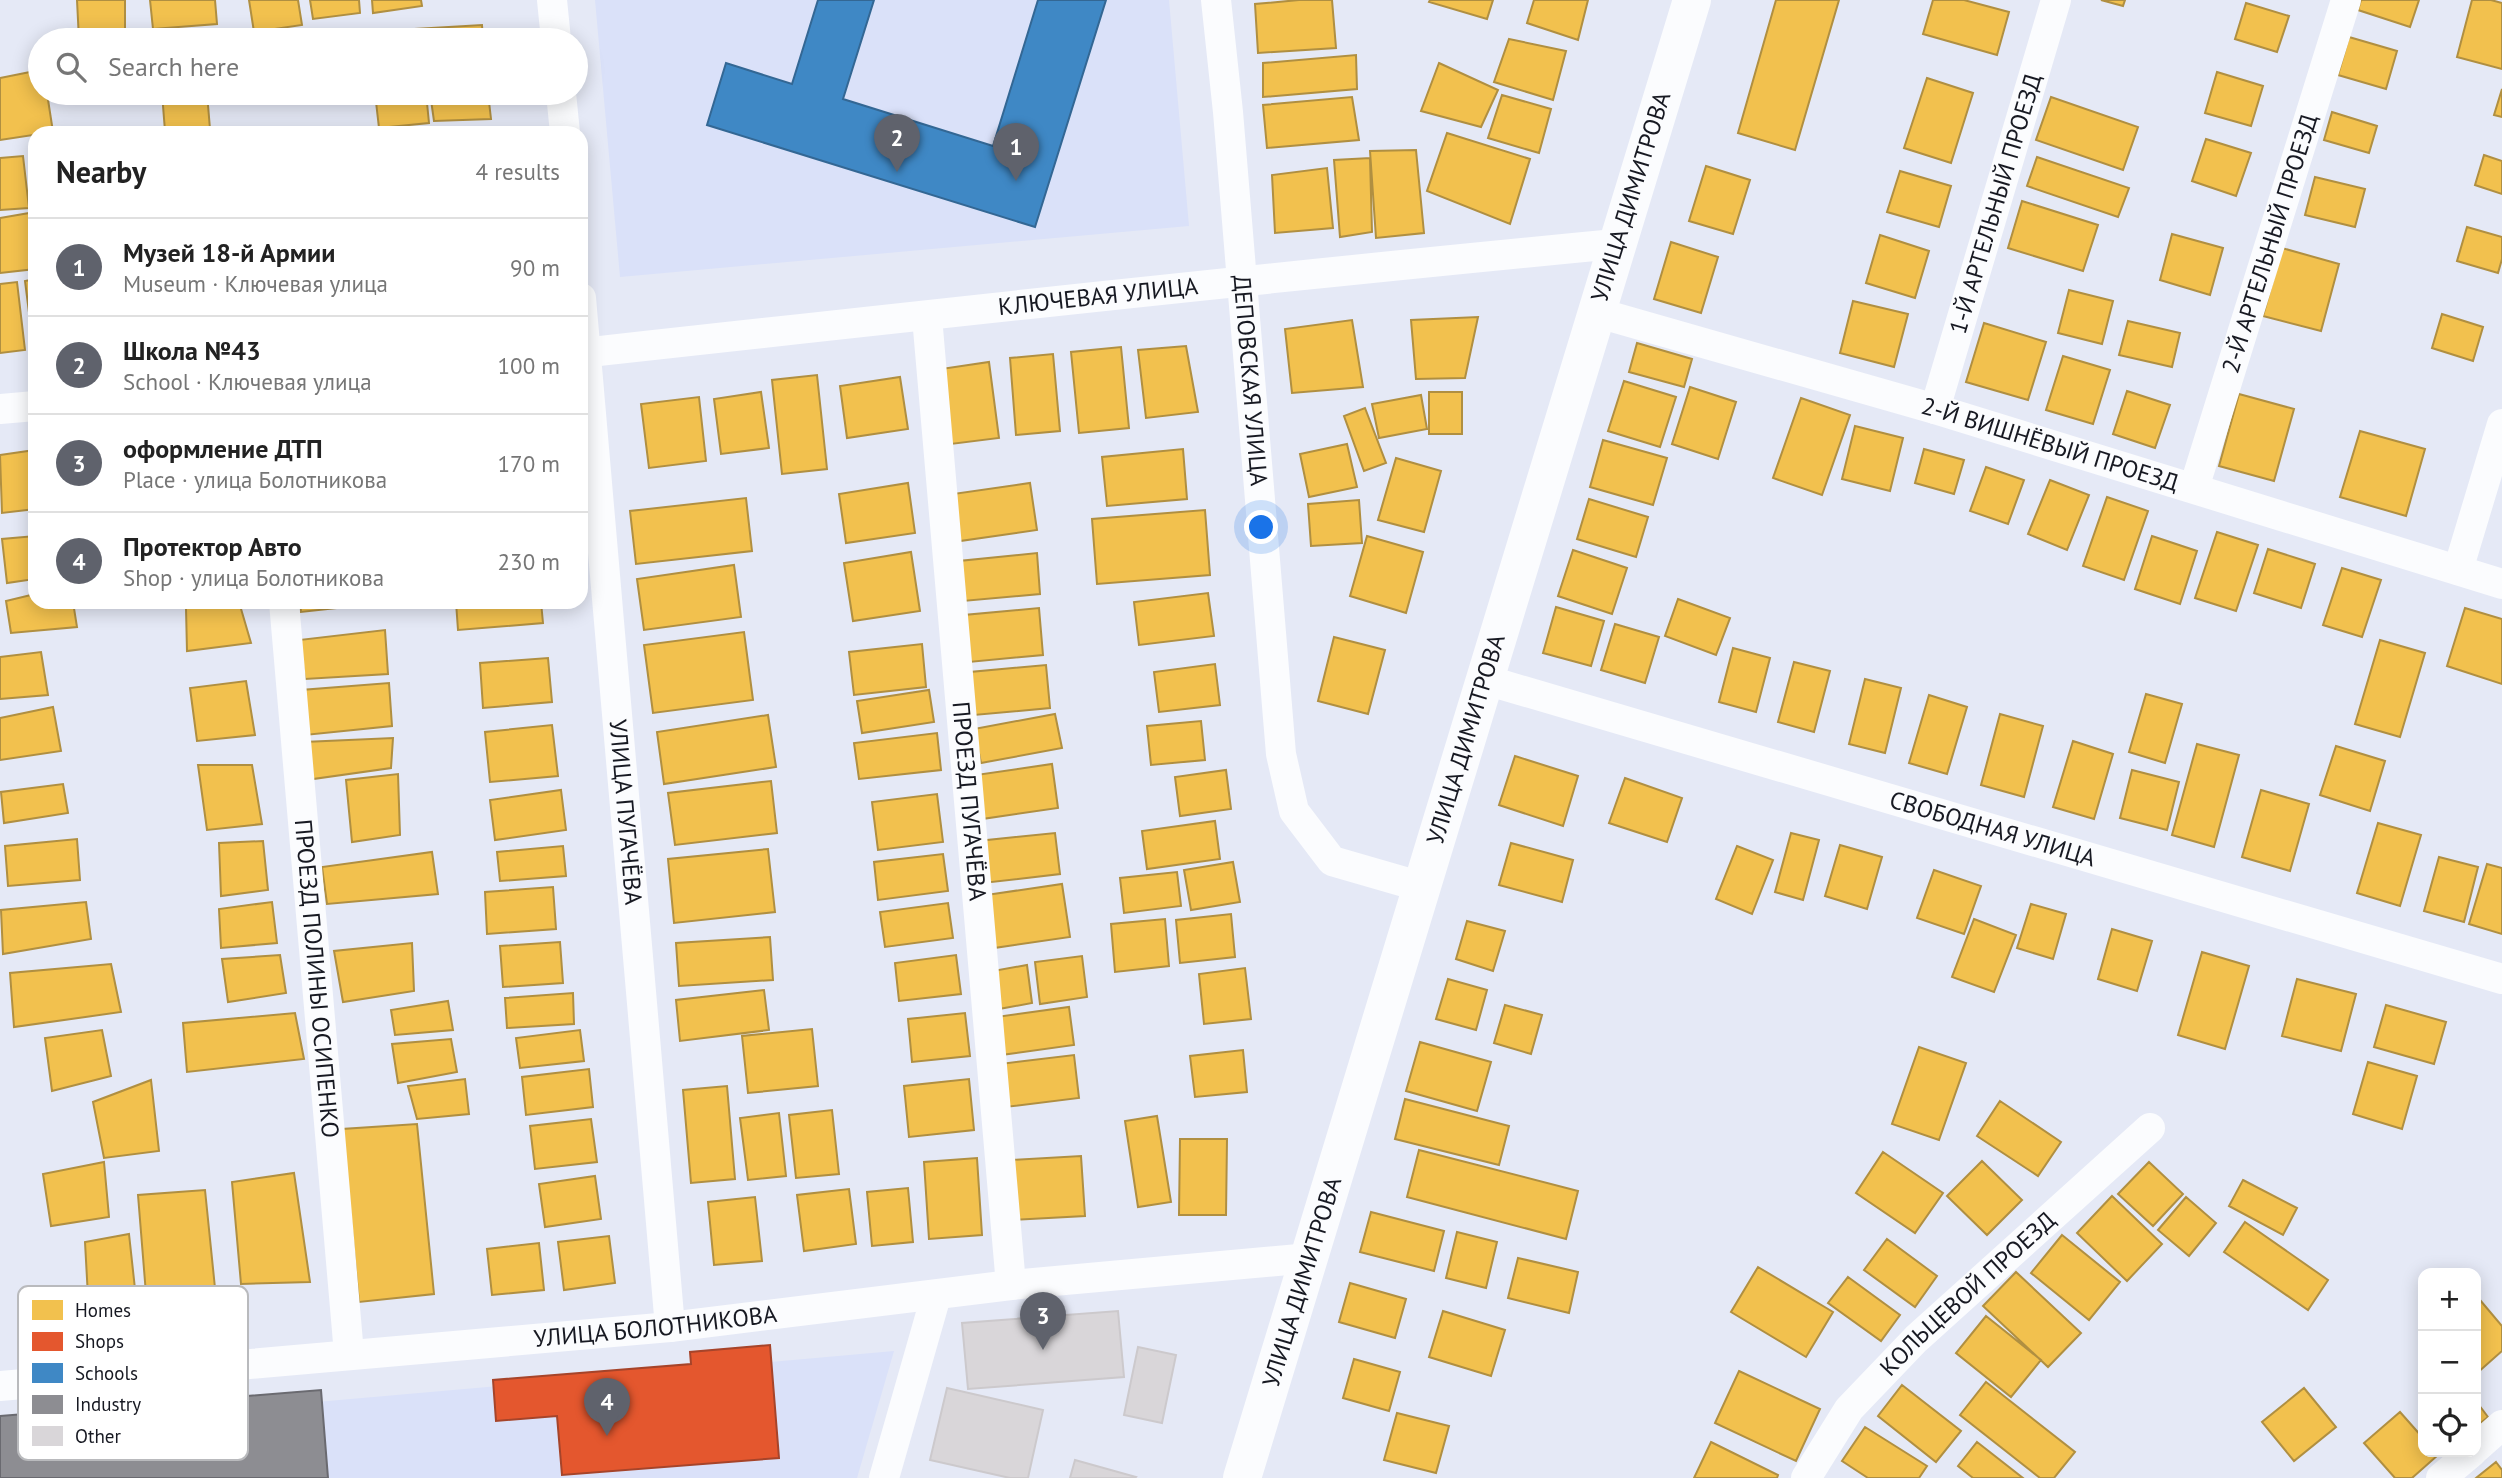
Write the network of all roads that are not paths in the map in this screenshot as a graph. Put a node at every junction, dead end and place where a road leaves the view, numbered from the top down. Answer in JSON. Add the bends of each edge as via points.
{"nodes":[{"id":1,"x":552,"y":0,"type":"edge"},
{"id":2,"x":1216,"y":0,"type":"edge"},
{"id":3,"x":1692,"y":0,"type":"edge"},
{"id":4,"x":2056,"y":0,"type":"edge"},
{"id":5,"x":2347,"y":0,"type":"edge"},
{"id":6,"x":555,"y":28,"type":"edge"},
{"id":7,"x":562,"y":105,"type":"edge"},
{"id":8,"x":564,"y":126,"type":"edge"},
{"id":9,"x":1615,"y":244,"type":"junction"},
{"id":10,"x":1241,"y":280,"type":"junction"},
{"id":11,"x":1595,"y":313,"type":"junction"},
{"id":12,"x":927,"y":317,"type":"junction"},
{"id":13,"x":588,"y":352,"type":"edge"},
{"id":14,"x":588,"y":397,"type":"edge"},
{"id":15,"x":28,"y":407,"type":"edge"},
{"id":16,"x":0,"y":409,"type":"edge"},
{"id":17,"x":1935,"y":409,"type":"junction"},
{"id":18,"x":2502,"y":424,"type":"edge"},
{"id":19,"x":2194,"y":488,"type":"junction"},
{"id":20,"x":2458,"y":570,"type":"junction"},
{"id":21,"x":2502,"y":584,"type":"edge"},
{"id":22,"x":285,"y":609,"type":"edge"},
{"id":23,"x":1486,"y":680,"type":"junction"},
{"id":24,"x":1422,"y":887,"type":"junction"},
{"id":25,"x":2502,"y":979,"type":"edge"},
{"id":26,"x":2150,"y":1128,"type":"dead end"},
{"id":27,"x":1310,"y":1258,"type":"junction"},
{"id":28,"x":1011,"y":1285,"type":"junction"},
{"id":29,"x":936,"y":1296,"type":"junction"},
{"id":30,"x":670,"y":1327,"type":"junction"},
{"id":31,"x":349,"y":1354,"type":"junction"},
{"id":32,"x":248,"y":1363,"type":"edge"},
{"id":33,"x":18,"y":1384,"type":"edge"},
{"id":34,"x":0,"y":1386,"type":"edge"},
{"id":35,"x":2502,"y":1425,"type":"edge"},
{"id":36,"x":2481,"y":1444,"type":"edge"},
{"id":37,"x":2466,"y":1457,"type":"edge"},
{"id":38,"x":884,"y":1478,"type":"edge"},
{"id":39,"x":1242,"y":1478,"type":"edge"},
{"id":40,"x":1805,"y":1478,"type":"edge"},
{"id":41,"x":2441,"y":1478,"type":"edge"}],
"edges":[{"from":1,"to":6,"type":"street"},
{"from":2,"to":10,"type":"street","name":"ДЕПОВСКАЯ УЛИЦА"},
{"from":3,"to":9,"type":"street","name":"УЛИЦА ДИМИТРОВА"},
{"from":4,"to":17,"type":"street","name":"1-Й АРТЕЛЬНЫЙ ПРОЕЗД"},
{"from":5,"to":19,"type":"street","name":"2-Й АРТЕЛЬНЫЙ ПРОЕЗД"},
{"from":7,"to":8,"type":"street"},
{"from":9,"to":10,"type":"street","name":"КЛЮЧЕВАЯ УЛИЦА"},
{"from":9,"to":11,"type":"street","name":"УЛИЦА ДИМИТРОВА"},
{"from":10,"to":12,"type":"street","name":"КЛЮЧЕВАЯ УЛИЦА"},
{"from":10,"to":24,"type":"street","name":"ДЕПОВСКАЯ УЛИЦА","via":[[1281,754],[1294,811],[1332,861]]},
{"from":11,"to":17,"type":"street","name":"2-Й ВИШНЁВЫЙ ПРОЕЗД"},
{"from":11,"to":23,"type":"street","name":"УЛИЦА ДИМИТРОВА"},
{"from":12,"to":13,"type":"street","name":"КЛЮЧЕВАЯ УЛИЦА"},
{"from":12,"to":28,"type":"street","name":"ПРОЕЗД ПУГАЧЁВА"},
{"from":14,"to":30,"type":"street","name":"УЛИЦА ПУГАЧЁВА"},
{"from":15,"to":16,"type":"street"},
{"from":17,"to":19,"type":"street","name":"2-Й ВИШНЁВЫЙ ПРОЕЗД"},
{"from":18,"to":20,"type":"street"},
{"from":19,"to":20,"type":"street","name":"2-Й ВИШНЁВЫЙ ПРОЕЗД"},
{"from":20,"to":21,"type":"street","name":"2-Й ВИШНЁВЫЙ ПРОЕЗД"},
{"from":22,"to":31,"type":"street","name":"ПРОЕЗД ПОЛИНЫ ОСИПЕНКО"},
{"from":23,"to":24,"type":"street","name":"УЛИЦА ДИМИТРОВА"},
{"from":23,"to":25,"type":"street","name":"СВОБОДНАЯ УЛИЦА"},
{"from":24,"to":27,"type":"street","name":"УЛИЦА ДИМИТРОВА"},
{"from":26,"to":40,"type":"street","name":"КОЛЬЦЕВОЙ ПРОЕЗД","via":[[1916,1339],[1849,1409]]},
{"from":27,"to":28,"type":"street","name":"УЛИЦА БОЛОТНИКОВА"},
{"from":27,"to":39,"type":"street","name":"УЛИЦА ДИМИТРОВА"},
{"from":28,"to":29,"type":"street","name":"УЛИЦА БОЛОТНИКОВА"},
{"from":29,"to":30,"type":"street","name":"УЛИЦА БОЛОТНИКОВА"},
{"from":29,"to":38,"type":"street"},
{"from":30,"to":31,"type":"street","name":"УЛИЦА БОЛОТНИКОВА"},
{"from":31,"to":32,"type":"street","name":"УЛИЦА БОЛОТНИКОВА"},
{"from":33,"to":34,"type":"street","name":"УЛИЦА БОЛОТНИКОВА"},
{"from":35,"to":36,"type":"street"},
{"from":37,"to":41,"type":"street"}]}
